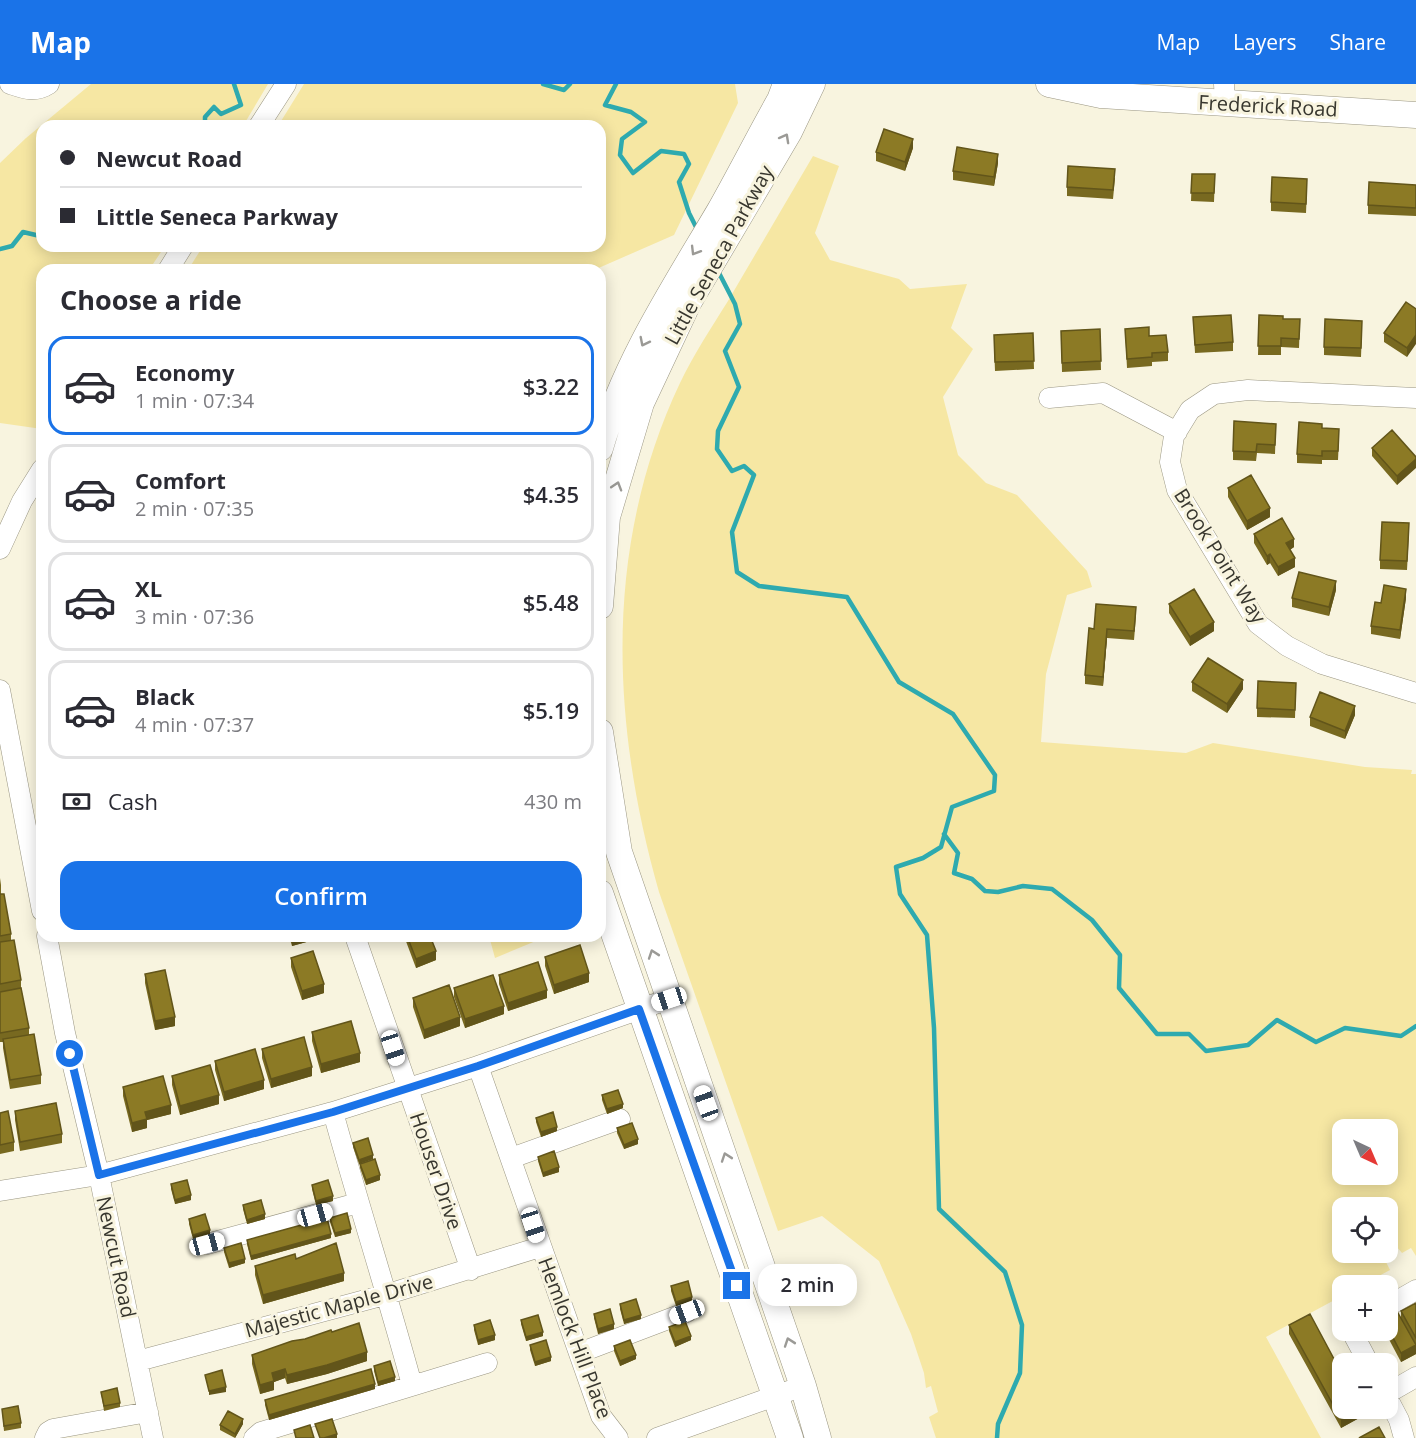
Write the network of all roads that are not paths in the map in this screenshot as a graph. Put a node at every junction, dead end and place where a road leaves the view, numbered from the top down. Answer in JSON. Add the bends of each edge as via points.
{"nodes":[{"id":1,"x":10,"y":84,"type":"edge"},
{"id":2,"x":49,"y":84,"type":"edge"},
{"id":3,"x":286,"y":84,"type":"edge"},
{"id":4,"x":786,"y":84,"type":"edge"},
{"id":5,"x":812,"y":84,"type":"edge"},
{"id":6,"x":1049,"y":84,"type":"edge"},
{"id":7,"x":1225,"y":94,"type":"edge"},
{"id":8,"x":1416,"y":115,"type":"edge"},
{"id":9,"x":263,"y":120,"type":"edge"},
{"id":10,"x":727,"y":218,"type":"junction"},
{"id":11,"x":680,"y":297,"type":"junction"},
{"id":12,"x":1049,"y":398,"type":"dead end"},
{"id":13,"x":1416,"y":398,"type":"edge"},
{"id":14,"x":606,"y":428,"type":"edge"},
{"id":15,"x":1177,"y":432,"type":"junction"},
{"id":16,"x":36,"y":479,"type":"edge"},
{"id":17,"x":606,"y":539,"type":"edge"},
{"id":18,"x":0,"y":549,"type":"edge"},
{"id":19,"x":0,"y":690,"type":"edge"},
{"id":20,"x":1416,"y":693,"type":"edge"},
{"id":21,"x":606,"y":770,"type":"edge"},
{"id":22,"x":36,"y":879,"type":"edge"},
{"id":23,"x":606,"y":911,"type":"edge"},
{"id":24,"x":48,"y":942,"type":"edge"},
{"id":25,"x":357,"y":942,"type":"edge"},
{"id":26,"x":669,"y":999,"type":"junction"},
{"id":27,"x":639,"y":1009,"type":"junction"},
{"id":28,"x":478,"y":1066,"type":"junction"},
{"id":29,"x":407,"y":1088,"type":"junction"},
{"id":30,"x":333,"y":1112,"type":"junction"},
{"id":31,"x":620,"y":1119,"type":"dead end"},
{"id":32,"x":511,"y":1158,"type":"junction"},
{"id":33,"x":99,"y":1175,"type":"junction"},
{"id":34,"x":0,"y":1191,"type":"edge"},
{"id":35,"x":358,"y":1203,"type":"junction"},
{"id":36,"x":207,"y":1244,"type":"dead end"},
{"id":37,"x":540,"y":1247,"type":"junction"},
{"id":38,"x":471,"y":1269,"type":"junction"},
{"id":39,"x":1416,"y":1290,"type":"edge"},
{"id":40,"x":388,"y":1294,"type":"junction"},
{"id":41,"x":1398,"y":1300,"type":"edge"},
{"id":42,"x":687,"y":1312,"type":"dead end"},
{"id":43,"x":579,"y":1353,"type":"junction"},
{"id":44,"x":138,"y":1360,"type":"junction"},
{"id":45,"x":487,"y":1363,"type":"dead end"},
{"id":46,"x":1416,"y":1377,"type":"edge"},
{"id":47,"x":412,"y":1385,"type":"junction"},
{"id":48,"x":803,"y":1386,"type":"junction"},
{"id":49,"x":1398,"y":1387,"type":"edge"},
{"id":50,"x":775,"y":1395,"type":"junction"},
{"id":51,"x":148,"y":1412,"type":"junction"},
{"id":52,"x":1398,"y":1418,"type":"edge"},
{"id":53,"x":45,"y":1438,"type":"edge"},
{"id":54,"x":153,"y":1438,"type":"edge"},
{"id":55,"x":254,"y":1438,"type":"edge"},
{"id":56,"x":618,"y":1438,"type":"edge"},
{"id":57,"x":657,"y":1438,"type":"edge"},
{"id":58,"x":790,"y":1438,"type":"edge"},
{"id":59,"x":818,"y":1438,"type":"edge"},
{"id":60,"x":1404,"y":1438,"type":"edge"}],
"edges":[{"from":1,"to":2,"type":"street","via":[[32,91]]},
{"from":3,"to":9,"type":"street"},
{"from":4,"to":10,"type":"main road","name":"Little Seneca Parkway"},
{"from":10,"to":5,"type":"main road","name":"Little Seneca Parkway","one_way":true,"via":[[789,132]]},
{"from":6,"to":7,"type":"main road","name":"Frederick Road","via":[[1101,95]]},
{"from":7,"to":8,"type":"main road","name":"Frederick Road"},
{"from":10,"to":11,"type":"main road","name":"Little Seneca Parkway"},
{"from":11,"to":14,"type":"main road","name":"Little Seneca Parkway","one_way":true,"via":[[628,373]]},
{"from":17,"to":11,"type":"main road","name":"Little Seneca Parkway","one_way":true,"via":[[611,505],[641,403]]},
{"from":12,"to":15,"type":"street","via":[[1103,393]]},
{"from":13,"to":15,"type":"street","name":"Brook Point Way","via":[[1248,390],[1214,394],[1190,410]]},
{"from":15,"to":20,"type":"street","name":"Brook Point Way","via":[[1170,462],[1177,490],[1258,624],[1287,646],[1322,664]]},
{"from":16,"to":18,"type":"street"},
{"from":19,"to":22,"type":"street"},
{"from":26,"to":21,"type":"main road","one_way":true,"via":[[619,852]]},
{"from":23,"to":27,"type":"main road"},
{"from":24,"to":33,"type":"street","name":"Newcut Road","via":[[65,1034]]},
{"from":25,"to":29,"type":"street","name":"Houser Drive"},
{"from":26,"to":27,"type":"street"},
{"from":48,"to":26,"type":"main road","one_way":true},
{"from":27,"to":28,"type":"street"},
{"from":27,"to":50,"type":"main road"},
{"from":28,"to":29,"type":"street"},
{"from":28,"to":32,"type":"street","name":"Hemlock Hill Place"},
{"from":29,"to":30,"type":"street"},
{"from":29,"to":38,"type":"street","name":"Houser Drive"},
{"from":30,"to":33,"type":"street"},
{"from":30,"to":35,"type":"street"},
{"from":31,"to":32,"type":"street"},
{"from":32,"to":37,"type":"street","name":"Hemlock Hill Place"},
{"from":33,"to":34,"type":"street"},
{"from":33,"to":44,"type":"street","name":"Newcut Road"},
{"from":35,"to":36,"type":"street"},
{"from":35,"to":40,"type":"street"},
{"from":37,"to":38,"type":"street","name":"Majestic Maple Drive"},
{"from":37,"to":43,"type":"street","name":"Hemlock Hill Place"},
{"from":38,"to":40,"type":"street","name":"Majestic Maple Drive"},
{"from":39,"to":41,"type":"street"},
{"from":40,"to":44,"type":"street","name":"Majestic Maple Drive"},
{"from":40,"to":47,"type":"street"},
{"from":42,"to":43,"type":"street"},
{"from":43,"to":56,"type":"street","name":"Hemlock Hill Place","via":[[601,1416]]},
{"from":44,"to":51,"type":"street","name":"Newcut Road"},
{"from":45,"to":47,"type":"street"},
{"from":46,"to":49,"type":"street"},
{"from":47,"to":55,"type":"street","via":[[261,1432]]},
{"from":48,"to":50,"type":"street"},
{"from":48,"to":59,"type":"main road"},
{"from":50,"to":57,"type":"street"},
{"from":50,"to":58,"type":"main road"},
{"from":51,"to":53,"type":"street","via":[[53,1429]]},
{"from":51,"to":54,"type":"street","name":"Newcut Road"},
{"from":52,"to":60,"type":"street"}]}
